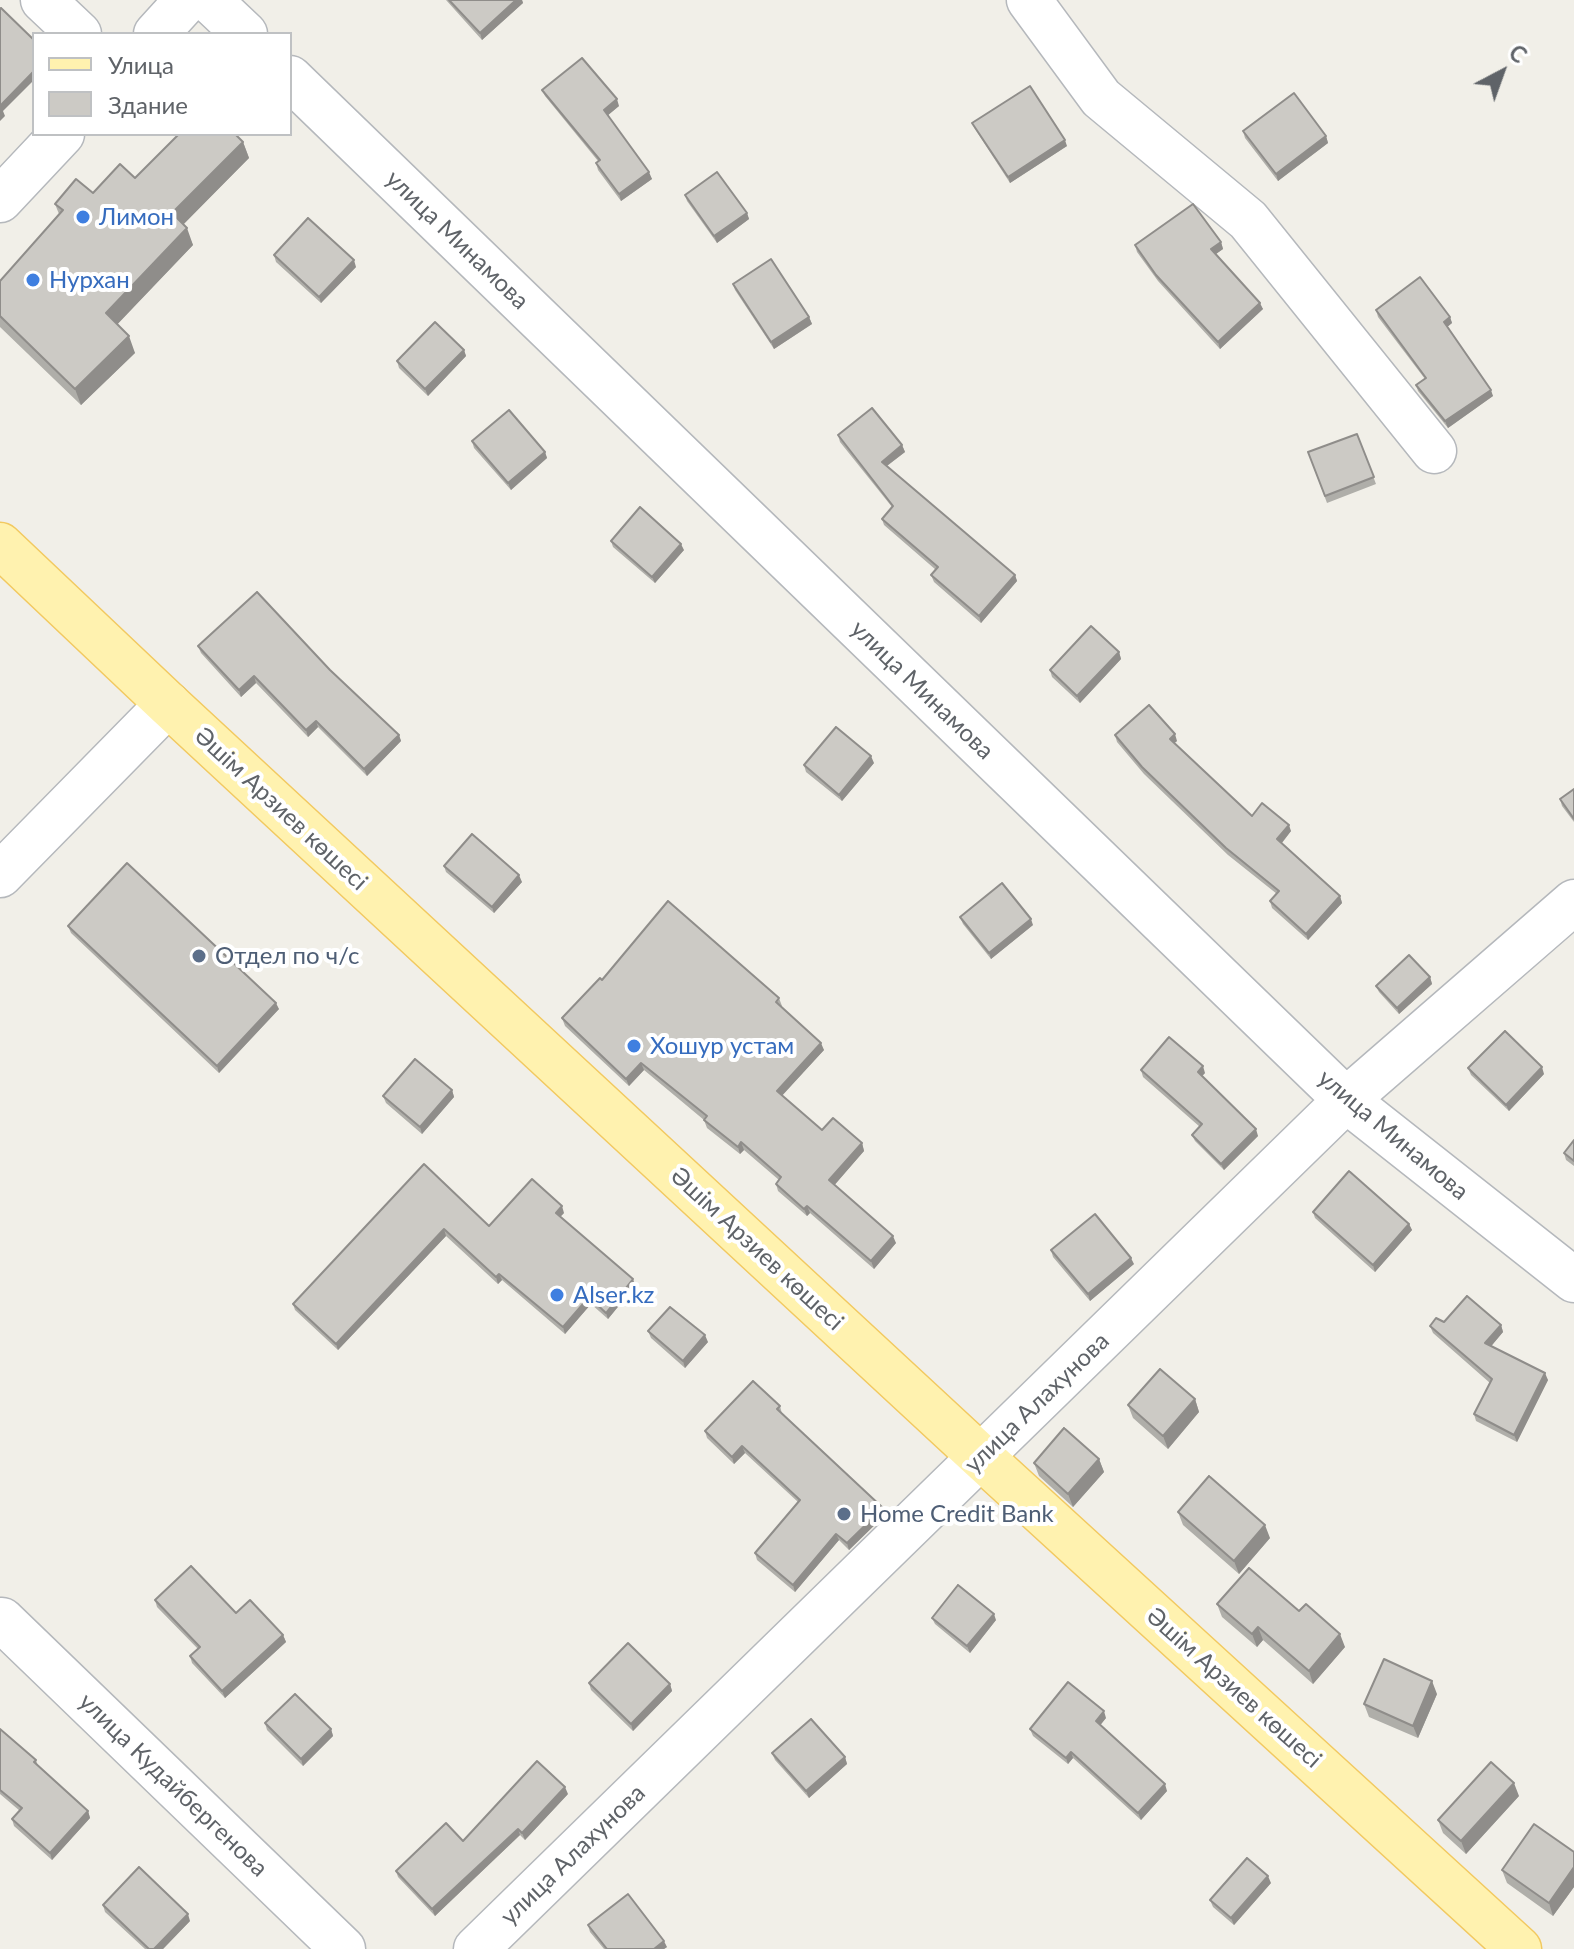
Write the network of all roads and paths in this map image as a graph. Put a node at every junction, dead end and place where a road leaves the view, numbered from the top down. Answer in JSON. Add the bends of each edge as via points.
{"nodes":[{"id":1,"x":43,"y":0,"type":"edge"},
{"id":2,"x":187,"y":0,"type":"edge"},
{"id":3,"x":209,"y":0,"type":"edge"},
{"id":4,"x":1029,"y":0,"type":"edge"},
{"id":5,"x":77,"y":32,"type":"edge"},
{"id":6,"x":158,"y":32,"type":"edge"},
{"id":7,"x":243,"y":32,"type":"edge"},
{"id":8,"x":292,"y":80,"type":"edge"},
{"id":9,"x":60,"y":136,"type":"edge"},
{"id":10,"x":0,"y":200,"type":"edge"},
{"id":11,"x":1434,"y":451,"type":"dead end"},
{"id":12,"x":0,"y":545,"type":"edge"},
{"id":13,"x":168,"y":704,"type":"junction"},
{"id":14,"x":0,"y":875,"type":"edge"},
{"id":15,"x":1574,"y":902,"type":"edge"},
{"id":16,"x":1346,"y":1100,"type":"junction"},
{"id":17,"x":1574,"y":1280,"type":"edge"},
{"id":18,"x":982,"y":1458,"type":"junction"},
{"id":19,"x":1,"y":1621,"type":"edge"},
{"id":20,"x":343,"y":1949,"type":"edge"},
{"id":21,"x":476,"y":1949,"type":"edge"},
{"id":22,"x":1519,"y":1949,"type":"edge"}],
"edges":[{"from":1,"to":5,"type":"street"},
{"from":2,"to":6,"type":"street"},
{"from":3,"to":7,"type":"street"},
{"from":4,"to":11,"type":"street","via":[[1101,98],[1248,220]]},
{"from":8,"to":16,"type":"street","name":"улица Минамова"},
{"from":9,"to":10,"type":"street"},
{"from":12,"to":13,"type":"main road","name":"Әшім Арзиев көшесі"},
{"from":13,"to":14,"type":"street"},
{"from":13,"to":18,"type":"main road","name":"Әшім Арзиев көшесі"},
{"from":15,"to":16,"type":"street","name":"улица Алахунова"},
{"from":16,"to":17,"type":"street","name":"улица Минамова"},
{"from":16,"to":18,"type":"street","name":"улица Алахунова"},
{"from":18,"to":21,"type":"street","name":"улица Алахунова"},
{"from":18,"to":22,"type":"main road","name":"Әшім Арзиев көшесі"},
{"from":19,"to":20,"type":"street","name":"улица Кудайбергенова"}]}
